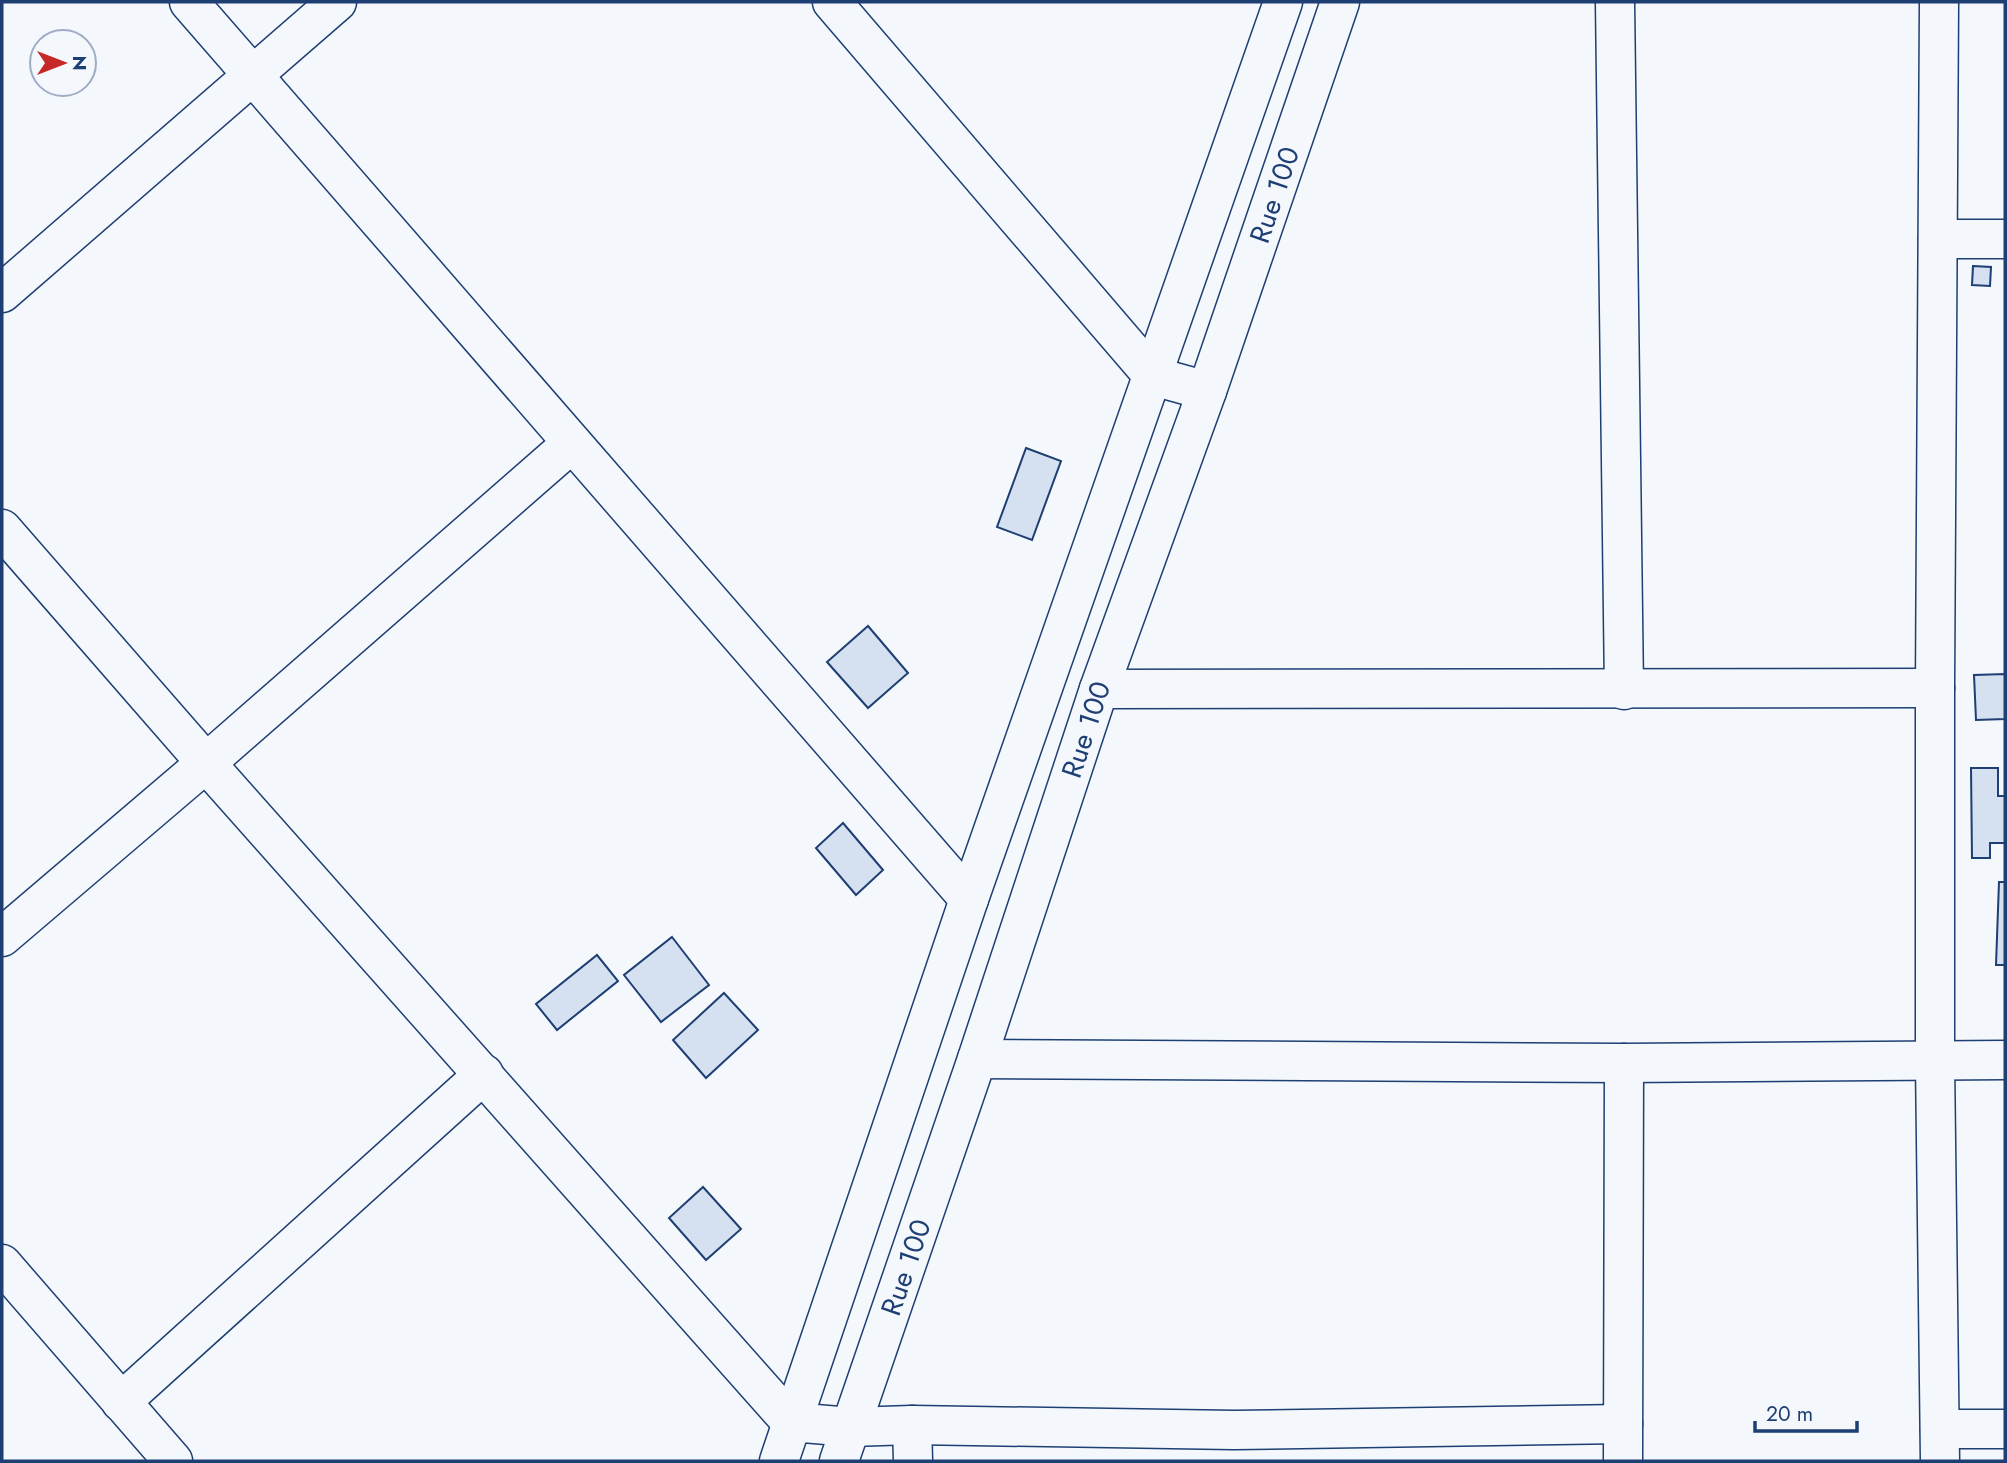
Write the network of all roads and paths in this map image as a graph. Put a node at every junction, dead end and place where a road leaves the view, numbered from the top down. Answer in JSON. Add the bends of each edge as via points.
{"nodes":[{"id":1,"x":189,"y":2,"type":"edge"},
{"id":2,"x":337,"y":2,"type":"edge"},
{"id":3,"x":832,"y":2,"type":"edge"},
{"id":4,"x":1283,"y":2,"type":"edge"},
{"id":5,"x":1340,"y":2,"type":"edge"},
{"id":6,"x":1615,"y":2,"type":"edge"},
{"id":7,"x":1939,"y":2,"type":"edge"},
{"id":8,"x":254,"y":76,"type":"junction"},
{"id":9,"x":1937,"y":239,"type":"junction"},
{"id":10,"x":2005,"y":239,"type":"edge"},
{"id":11,"x":2,"y":293,"type":"edge"},
{"id":12,"x":1153,"y":376,"type":"junction"},
{"id":13,"x":1207,"y":391,"type":"junction"},
{"id":14,"x":572,"y":443,"type":"junction"},
{"id":15,"x":2,"y":529,"type":"edge"},
{"id":16,"x":1935,"y":688,"type":"junction"},
{"id":17,"x":1099,"y":689,"type":"junction"},
{"id":18,"x":1623,"y":690,"type":"junction"},
{"id":19,"x":206,"y":763,"type":"junction"},
{"id":20,"x":969,"y":899,"type":"junction"},
{"id":21,"x":2,"y":937,"type":"edge"},
{"id":22,"x":976,"y":1059,"type":"junction"},
{"id":23,"x":2005,"y":1060,"type":"edge"},
{"id":24,"x":1935,"y":1061,"type":"junction"},
{"id":25,"x":1624,"y":1063,"type":"junction"},
{"id":26,"x":484,"y":1074,"type":"junction"},
{"id":27,"x":2,"y":1264,"type":"edge"},
{"id":28,"x":121,"y":1402,"type":"junction"},
{"id":29,"x":792,"y":1422,"type":"junction"},
{"id":30,"x":1623,"y":1424,"type":"junction"},
{"id":31,"x":2005,"y":1429,"type":"edge"},
{"id":32,"x":913,"y":1443,"type":"edge"},
{"id":33,"x":845,"y":1444,"type":"edge"},
{"id":34,"x":1940,"y":1445,"type":"edge"},
{"id":35,"x":1234,"y":1446,"type":"edge"},
{"id":36,"x":173,"y":1461,"type":"edge"},
{"id":37,"x":779,"y":1461,"type":"edge"},
{"id":38,"x":1623,"y":1461,"type":"edge"}],
"edges":[{"from":1,"to":8,"type":"street"},
{"from":2,"to":8,"type":"street"},
{"from":3,"to":12,"type":"street"},
{"from":4,"to":12,"type":"street"},
{"from":5,"to":13,"type":"street","name":"Rue 100"},
{"from":6,"to":18,"type":"street"},
{"from":7,"to":9,"type":"street"},
{"from":8,"to":11,"type":"street"},
{"from":8,"to":14,"type":"street"},
{"from":9,"to":10,"type":"street"},
{"from":9,"to":16,"type":"street"},
{"from":12,"to":13,"type":"street"},
{"from":12,"to":20,"type":"street"},
{"from":13,"to":17,"type":"street","name":"Rue 100"},
{"from":14,"to":19,"type":"street"},
{"from":14,"to":20,"type":"street"},
{"from":15,"to":19,"type":"street"},
{"from":16,"to":18,"type":"street"},
{"from":16,"to":24,"type":"street"},
{"from":17,"to":18,"type":"street"},
{"from":17,"to":22,"type":"street","name":"Rue 100"},
{"from":19,"to":21,"type":"street"},
{"from":19,"to":26,"type":"street"},
{"from":20,"to":29,"type":"street"},
{"from":22,"to":25,"type":"street"},
{"from":22,"to":33,"type":"street","name":"Rue 100"},
{"from":23,"to":24,"type":"street"},
{"from":24,"to":25,"type":"street"},
{"from":24,"to":34,"type":"street"},
{"from":25,"to":30,"type":"street"},
{"from":26,"to":28,"type":"street"},
{"from":26,"to":29,"type":"street"},
{"from":27,"to":28,"type":"street"},
{"from":28,"to":36,"type":"street"},
{"from":29,"to":33,"type":"street"},
{"from":29,"to":37,"type":"street"},
{"from":30,"to":35,"type":"street"},
{"from":30,"to":38,"type":"street"},
{"from":31,"to":34,"type":"street"},
{"from":32,"to":33,"type":"street"},
{"from":32,"to":35,"type":"street"}]}
